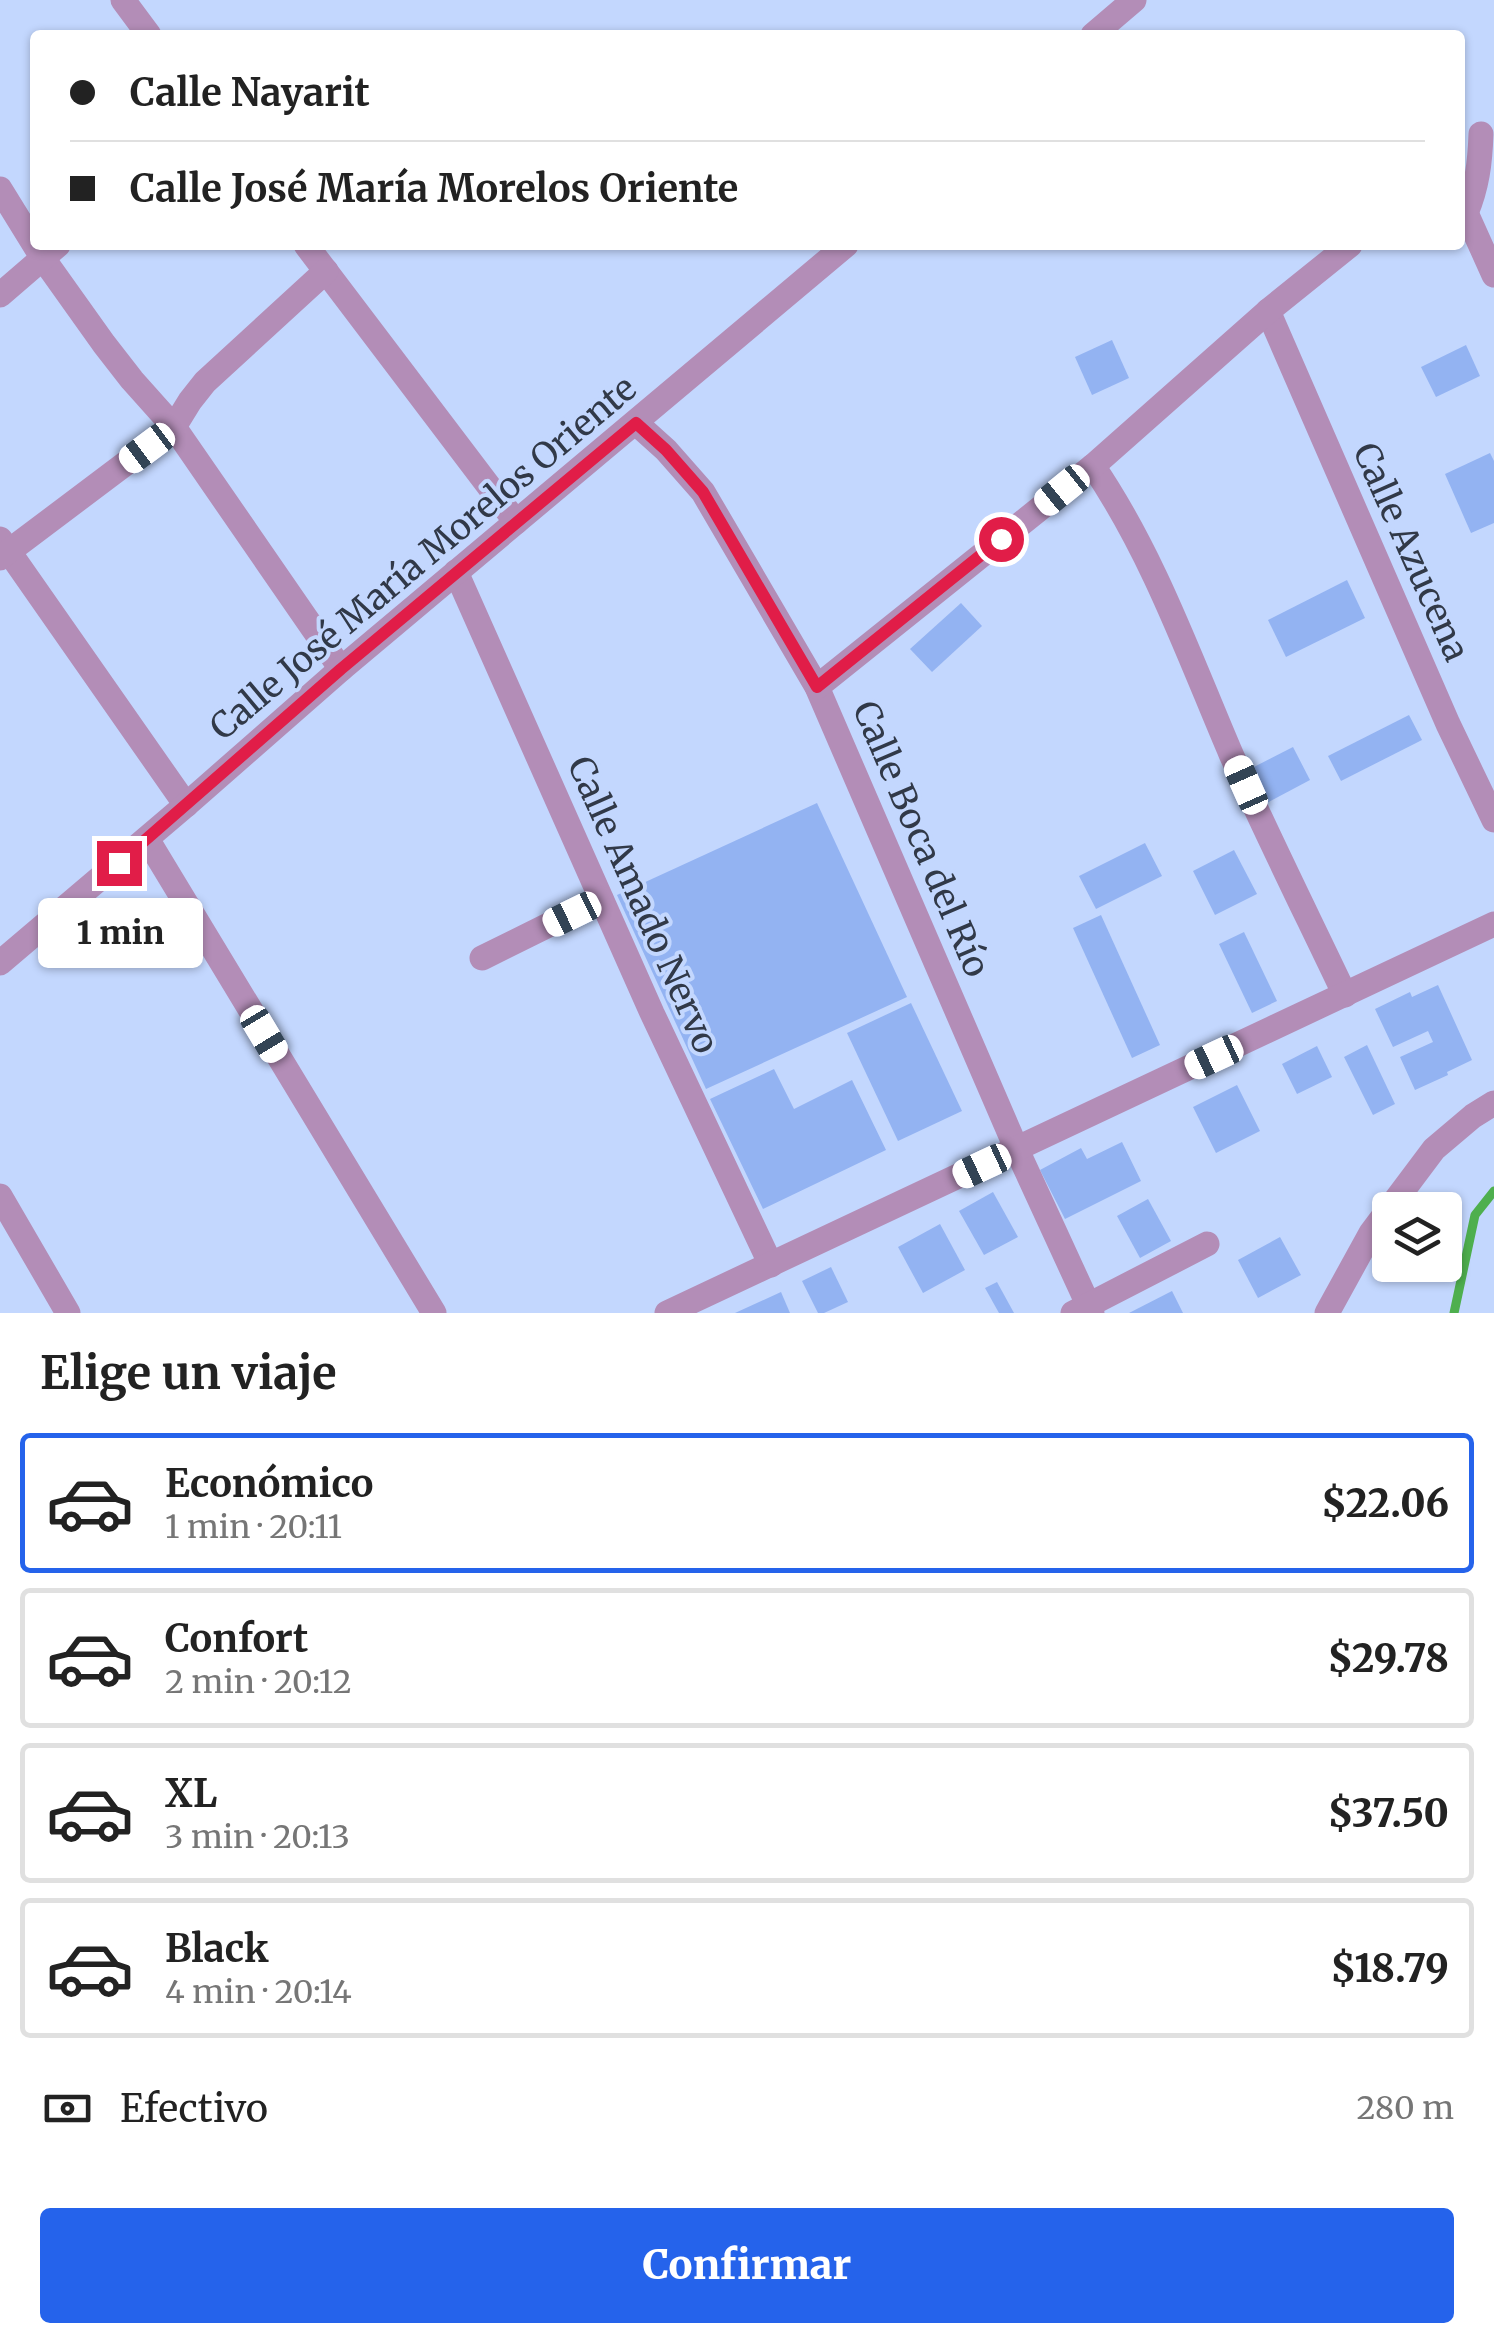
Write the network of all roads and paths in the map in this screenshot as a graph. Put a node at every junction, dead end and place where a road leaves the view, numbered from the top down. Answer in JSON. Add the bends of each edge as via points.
{"nodes":[{"id":1,"x":123,"y":0,"type":"edge"},
{"id":2,"x":1134,"y":0,"type":"edge"},
{"id":3,"x":145,"y":30,"type":"edge"},
{"id":4,"x":1099,"y":30,"type":"edge"},
{"id":5,"x":1488,"y":128,"type":"edge"},
{"id":6,"x":1465,"y":149,"type":"edge"},
{"id":7,"x":0,"y":189,"type":"edge"},
{"id":8,"x":1465,"y":208,"type":"edge"},
{"id":9,"x":1465,"y":215,"type":"edge"},
{"id":10,"x":30,"y":226,"type":"edge"},
{"id":11,"x":310,"y":250,"type":"edge"},
{"id":12,"x":840,"y":250,"type":"edge"},
{"id":13,"x":1344,"y":250,"type":"edge"},
{"id":14,"x":50,"y":251,"type":"edge"},
{"id":15,"x":326,"y":271,"type":"junction"},
{"id":16,"x":1494,"y":275,"type":"edge"},
{"id":17,"x":0,"y":294,"type":"edge"},
{"id":18,"x":1268,"y":311,"type":"junction"},
{"id":19,"x":636,"y":423,"type":"junction"},
{"id":20,"x":174,"y":427,"type":"junction"},
{"id":21,"x":1093,"y":466,"type":"junction"},
{"id":22,"x":516,"y":522,"type":"junction"},
{"id":23,"x":3,"y":550,"type":"edge"},
{"id":24,"x":456,"y":572,"type":"junction"},
{"id":25,"x":341,"y":669,"type":"junction"},
{"id":26,"x":817,"y":687,"type":"junction"},
{"id":27,"x":186,"y":805,"type":"junction"},
{"id":28,"x":1494,"y":820,"type":"edge"},
{"id":29,"x":147,"y":838,"type":"junction"},
{"id":30,"x":601,"y":899,"type":"junction"},
{"id":31,"x":1494,"y":924,"type":"edge"},
{"id":32,"x":2,"y":958,"type":"edge"},
{"id":33,"x":482,"y":958,"type":"dead end"},
{"id":34,"x":1345,"y":995,"type":"junction"},
{"id":35,"x":1494,"y":1104,"type":"edge"},
{"id":36,"x":1017,"y":1150,"type":"junction"},
{"id":37,"x":0,"y":1196,"type":"edge"},
{"id":38,"x":1207,"y":1244,"type":"dead end"},
{"id":39,"x":770,"y":1265,"type":"junction"},
{"id":40,"x":1084,"y":1311,"type":"edge"},
{"id":41,"x":68,"y":1313,"type":"edge"},
{"id":42,"x":434,"y":1313,"type":"edge"},
{"id":43,"x":667,"y":1313,"type":"edge"},
{"id":44,"x":1327,"y":1313,"type":"edge"}],
"edges":[{"from":1,"to":3,"type":"street"},
{"from":2,"to":4,"type":"street"},
{"from":5,"to":6,"type":"street"},
{"from":5,"to":8,"type":"street"},
{"from":7,"to":10,"type":"street"},
{"from":9,"to":16,"type":"street"},
{"from":11,"to":15,"type":"street"},
{"from":12,"to":19,"type":"street","name":"Calle José María Morelos Oriente"},
{"from":13,"to":18,"type":"street"},
{"from":14,"to":17,"type":"street"},
{"from":14,"to":20,"type":"street","via":[[132,380]]},
{"from":15,"to":20,"type":"street","via":[[205,382]]},
{"from":15,"to":22,"type":"street"},
{"from":18,"to":21,"type":"street"},
{"from":18,"to":28,"type":"street","name":"Calle Azucena"},
{"from":19,"to":22,"type":"street","name":"Calle José María Morelos Oriente"},
{"from":19,"to":26,"type":"street","name":"Calle Boca del Río","via":[[703,492]]},
{"from":20,"to":23,"type":"street"},
{"from":20,"to":25,"type":"street"},
{"from":21,"to":26,"type":"street"},
{"from":21,"to":34,"type":"street","via":[[1131,525]]},
{"from":22,"to":24,"type":"street","name":"Calle José María Morelos Oriente"},
{"from":23,"to":27,"type":"street"},
{"from":24,"to":25,"type":"street","name":"Calle José María Morelos Oriente"},
{"from":24,"to":30,"type":"street","name":"Calle Amado Nervo"},
{"from":25,"to":27,"type":"street","name":"Calle José María Morelos Oriente"},
{"from":26,"to":36,"type":"street","name":"Calle Boca del Río"},
{"from":27,"to":29,"type":"street","name":"Calle José María Morelos Oriente"},
{"from":29,"to":32,"type":"street","name":"Calle José María Morelos Oriente"},
{"from":29,"to":42,"type":"street"},
{"from":30,"to":33,"type":"street"},
{"from":30,"to":39,"type":"street","name":"Calle Amado Nervo"},
{"from":31,"to":34,"type":"street"},
{"from":34,"to":36,"type":"street"},
{"from":35,"to":44,"type":"street","via":[[1434,1149],[1371,1233]]},
{"from":36,"to":39,"type":"street"},
{"from":36,"to":40,"type":"street","name":"Calle Boca del Río"},
{"from":37,"to":41,"type":"street"},
{"from":38,"to":40,"type":"street"},
{"from":39,"to":43,"type":"street"}]}
